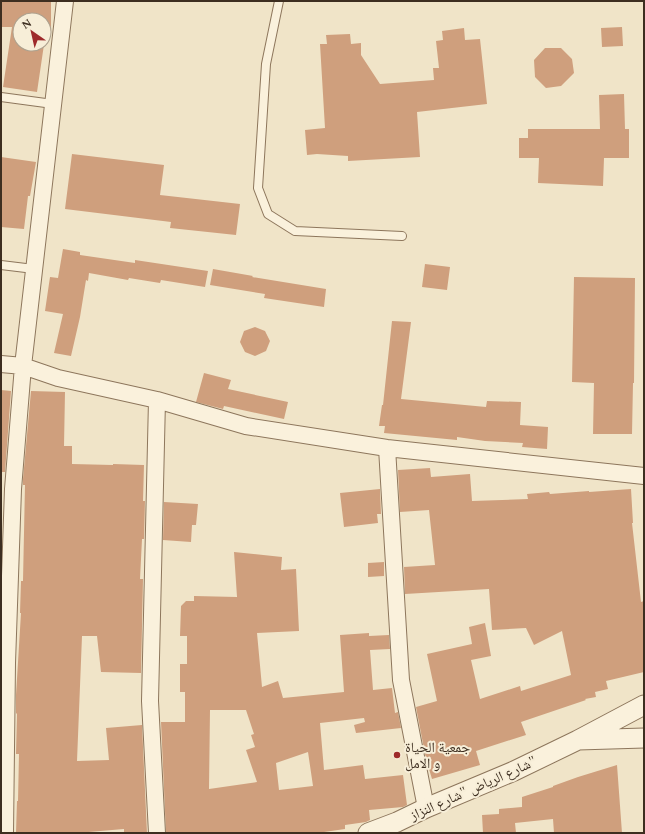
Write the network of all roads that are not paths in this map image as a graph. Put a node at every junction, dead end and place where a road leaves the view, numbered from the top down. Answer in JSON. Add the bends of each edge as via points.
{"nodes":[{"id":1,"x":65,"y":1,"type":"edge"},
{"id":2,"x":279,"y":1,"type":"edge"},
{"id":3,"x":1,"y":97,"type":"edge"},
{"id":4,"x":53,"y":104,"type":"junction"},
{"id":5,"x":402,"y":236,"type":"dead end"},
{"id":6,"x":1,"y":265,"type":"edge"},
{"id":7,"x":34,"y":269,"type":"junction"},
{"id":8,"x":1,"y":364,"type":"edge"},
{"id":9,"x":23,"y":366,"type":"junction"},
{"id":10,"x":157,"y":400,"type":"junction"},
{"id":11,"x":387,"y":448,"type":"junction"},
{"id":12,"x":644,"y":476,"type":"edge"},
{"id":13,"x":7,"y":489,"type":"edge"},
{"id":14,"x":644,"y":705,"type":"edge"},
{"id":15,"x":644,"y":738,"type":"edge"},
{"id":16,"x":578,"y":740,"type":"junction"},
{"id":17,"x":426,"y":808,"type":"junction"},
{"id":18,"x":4,"y":833,"type":"edge"},
{"id":19,"x":157,"y":833,"type":"edge"},
{"id":20,"x":368,"y":833,"type":"edge"}],
"edges":[{"from":1,"to":4,"type":"street"},
{"from":2,"to":5,"type":"lane","via":[[266,64],[258,188],[268,214],[296,231]]},
{"from":3,"to":4,"type":"lane"},
{"from":4,"to":7,"type":"street"},
{"from":6,"to":7,"type":"lane"},
{"from":7,"to":9,"type":"street"},
{"from":8,"to":9,"type":"street"},
{"from":9,"to":10,"type":"street","via":[[58,378]]},
{"from":9,"to":13,"type":"street"},
{"from":10,"to":11,"type":"street","via":[[246,426]]},
{"from":10,"to":19,"type":"street","via":[[150,701]]},
{"from":11,"to":12,"type":"street"},
{"from":11,"to":17,"type":"street","via":[[401,680]]},
{"from":13,"to":18,"type":"street"},
{"from":14,"to":16,"type":"street","name":"شارع الرياض \"شارع النزاز\""},
{"from":15,"to":16,"type":"street","name":"شارع الرياض \"شارع النزاز\""},
{"from":16,"to":17,"type":"street","name":"شارع الرياض \"شارع النزاز\"","via":[[514,771]]},
{"from":17,"to":20,"type":"street","name":"شارع الرياض \"شارع النزاز\""}]}
